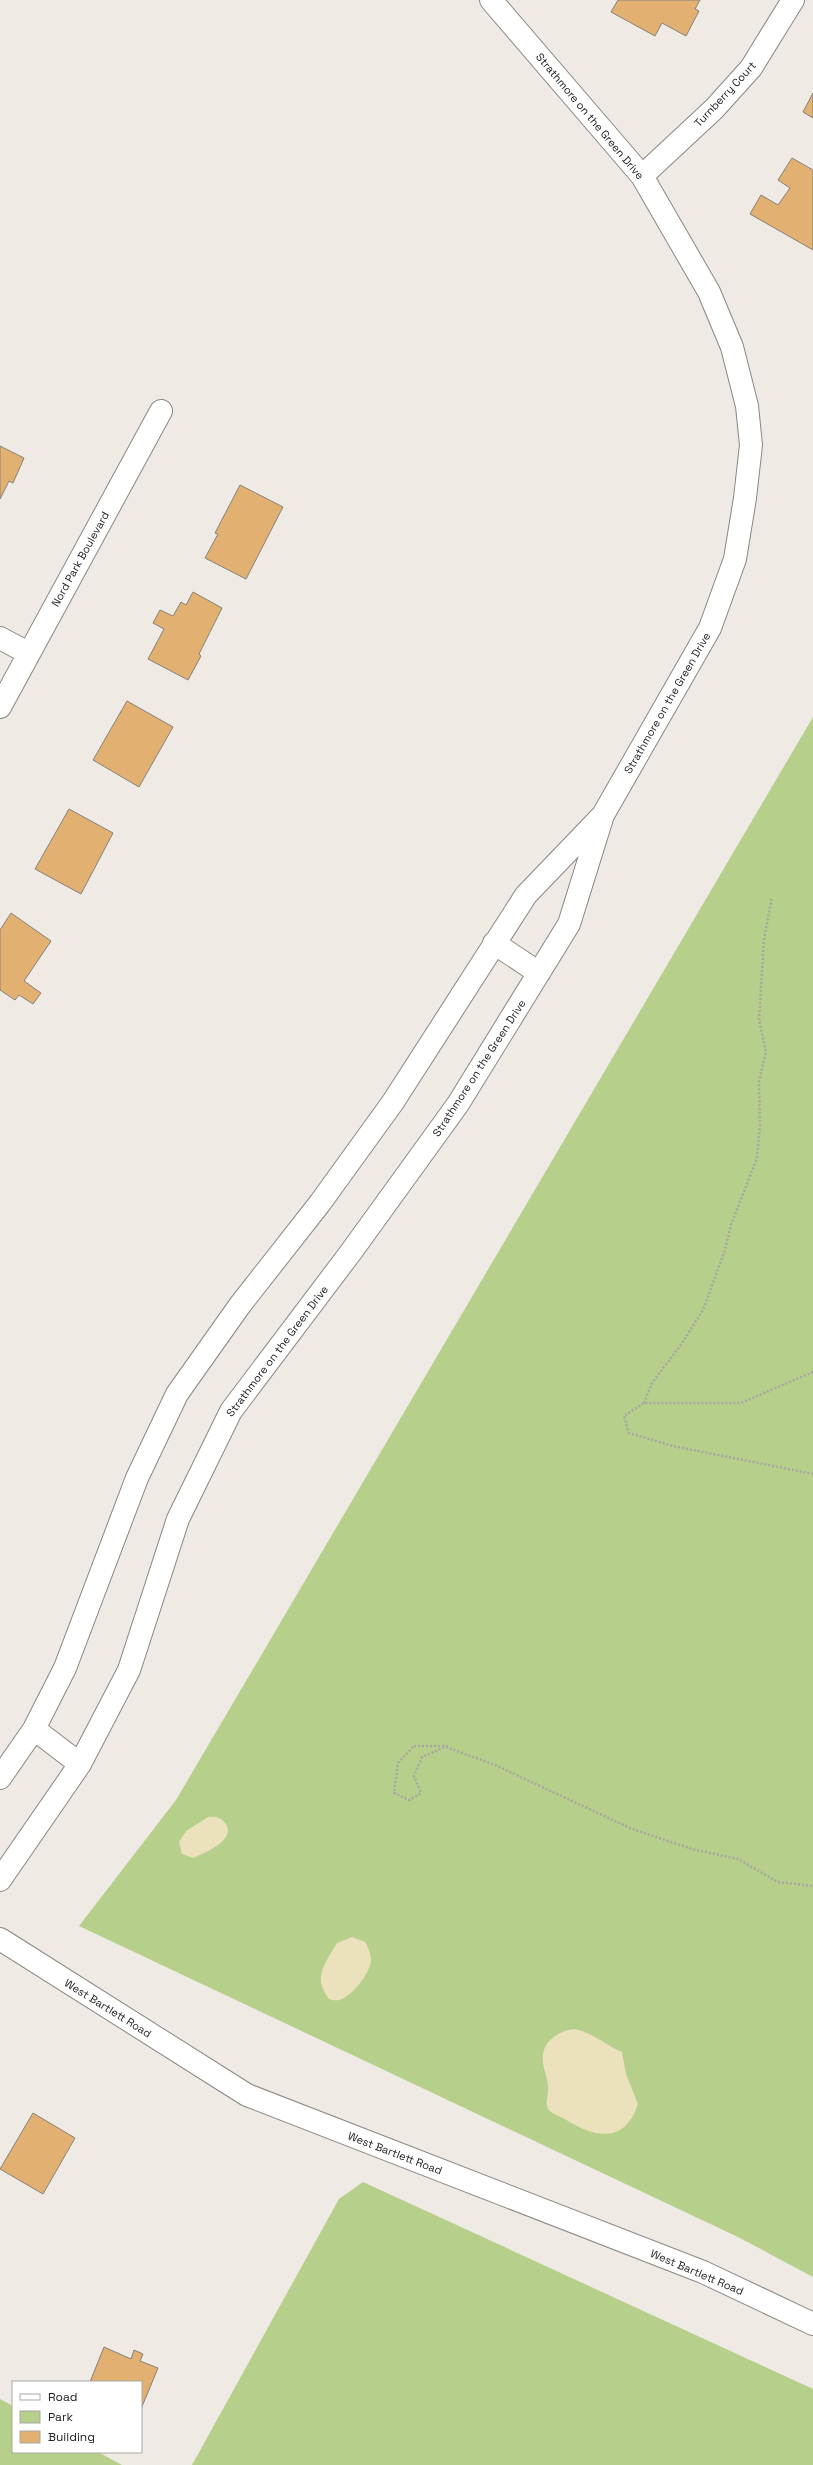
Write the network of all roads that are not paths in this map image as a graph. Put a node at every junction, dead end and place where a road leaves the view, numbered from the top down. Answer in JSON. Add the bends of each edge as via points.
{"nodes":[{"id":1,"x":491,"y":0,"type":"edge"},
{"id":2,"x":793,"y":0,"type":"edge"},
{"id":3,"x":642,"y":176,"type":"junction"},
{"id":4,"x":161,"y":410,"type":"dead end"},
{"id":5,"x":0,"y":638,"type":"edge"},
{"id":6,"x":28,"y":653,"type":"junction"},
{"id":7,"x":0,"y":707,"type":"edge"},
{"id":8,"x":603,"y":815,"type":"junction"},
{"id":9,"x":494,"y":943,"type":"junction"},
{"id":10,"x":539,"y":973,"type":"junction"},
{"id":11,"x":34,"y":1729,"type":"junction"},
{"id":12,"x":80,"y":1764,"type":"junction"},
{"id":13,"x":0,"y":1778,"type":"edge"},
{"id":14,"x":0,"y":1880,"type":"edge"},
{"id":15,"x":0,"y":1939,"type":"edge"},
{"id":16,"x":813,"y":2324,"type":"edge"}],
"edges":[{"from":1,"to":3,"type":"street","name":"Strathmore on the Green Drive"},
{"from":2,"to":3,"type":"street","name":"Turnberry Court","via":[[751,68],[714,109]]},
{"from":3,"to":8,"type":"street","name":"Strathmore on the Green Drive","via":[[709,292],[732,347],[747,406],[751,445],[735,559],[710,628]]},
{"from":4,"to":6,"type":"street","name":"Nord Park Boulevard"},
{"from":5,"to":6,"type":"street"},
{"from":6,"to":7,"type":"street","name":"Nord Park Boulevard"},
{"from":8,"to":9,"type":"street","name":"Strathmore on the Green Drive","via":[[526,895]]},
{"from":8,"to":10,"type":"street","name":"Strathmore on the Green Drive","via":[[569,924]]},
{"from":9,"to":10,"type":"street"},
{"from":9,"to":11,"type":"street","name":"Strathmore on the Green Drive","via":[[393,1102],[320,1203],[240,1305],[177,1394],[137,1478],[65,1668]]},
{"from":10,"to":12,"type":"street","name":"Strathmore on the Green Drive","via":[[458,1104],[231,1411],[178,1519],[129,1670]]},
{"from":11,"to":12,"type":"street"},
{"from":11,"to":13,"type":"street","name":"Strathmore on the Green Drive"},
{"from":12,"to":14,"type":"street","name":"Strathmore on the Green Drive"},
{"from":15,"to":16,"type":"street","name":"West Bartlett Road","via":[[246,2095],[703,2272]]}]}
